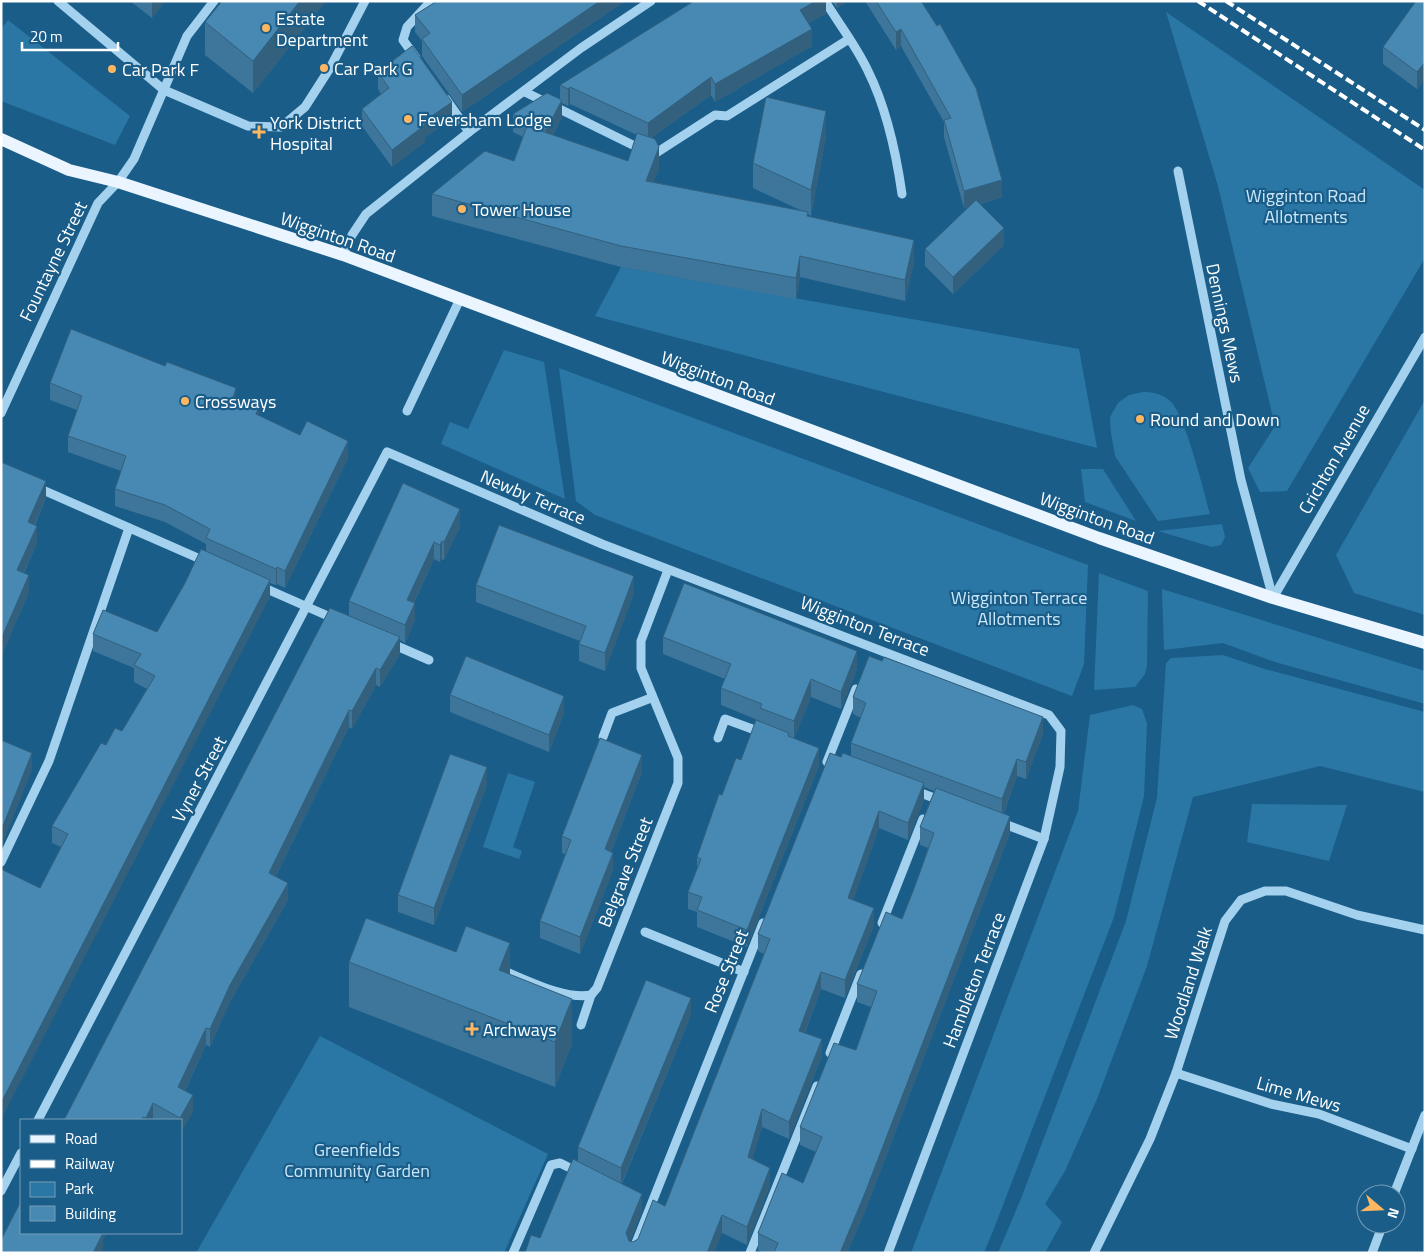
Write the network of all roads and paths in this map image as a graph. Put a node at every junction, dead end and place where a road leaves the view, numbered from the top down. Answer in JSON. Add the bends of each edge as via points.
{"nodes":[{"id":1,"x":58,"y":1,"type":"edge"},
{"id":2,"x":214,"y":1,"type":"edge"},
{"id":3,"x":365,"y":1,"type":"edge"},
{"id":4,"x":430,"y":1,"type":"edge"},
{"id":5,"x":651,"y":1,"type":"edge"},
{"id":6,"x":825,"y":1,"type":"edge"},
{"id":7,"x":849,"y":39,"type":"junction"},
{"id":8,"x":420,"y":63,"type":"edge"},
{"id":9,"x":164,"y":90,"type":"junction"},
{"id":10,"x":526,"y":92,"type":"junction"},
{"id":11,"x":442,"y":94,"type":"edge"},
{"id":12,"x":469,"y":132,"type":"junction"},
{"id":13,"x":1,"y":139,"type":"edge"},
{"id":14,"x":1178,"y":171,"type":"dead end"},
{"id":15,"x":118,"y":182,"type":"junction"},
{"id":16,"x":902,"y":194,"type":"dead end"},
{"id":17,"x":343,"y":255,"type":"junction"},
{"id":18,"x":460,"y":299,"type":"junction"},
{"id":19,"x":1425,"y":337,"type":"edge"},
{"id":20,"x":407,"y":411,"type":"dead end"},
{"id":21,"x":1,"y":413,"type":"edge"},
{"id":22,"x":387,"y":452,"type":"joint"},
{"id":23,"x":30,"y":484,"type":"edge"},
{"id":24,"x":129,"y":528,"type":"junction"},
{"id":25,"x":218,"y":567,"type":"edge"},
{"id":26,"x":668,"y":570,"type":"junction"},
{"id":27,"x":253,"y":583,"type":"edge"},
{"id":28,"x":1273,"y":598,"type":"junction"},
{"id":29,"x":307,"y":607,"type":"junction"},
{"id":30,"x":350,"y":626,"type":"edge"},
{"id":31,"x":385,"y":641,"type":"edge"},
{"id":32,"x":1425,"y":643,"type":"edge"},
{"id":33,"x":873,"y":646,"type":"junction"},
{"id":34,"x":870,"y":656,"type":"edge"},
{"id":35,"x":428,"y":660,"type":"dead end"},
{"id":36,"x":858,"y":683,"type":"edge"},
{"id":37,"x":651,"y":698,"type":"junction"},
{"id":38,"x":1049,"y":715,"type":"joint"},
{"id":39,"x":768,"y":735,"type":"edge"},
{"id":40,"x":603,"y":737,"type":"edge"},
{"id":41,"x":718,"y":738,"type":"dead end"},
{"id":42,"x":822,"y":775,"type":"edge"},
{"id":43,"x":907,"y":788,"type":"edge"},
{"id":44,"x":932,"y":797,"type":"junction"},
{"id":45,"x":949,"y":804,"type":"edge"},
{"id":46,"x":992,"y":820,"type":"edge"},
{"id":47,"x":1044,"y":839,"type":"junction"},
{"id":48,"x":1,"y":862,"type":"edge"},
{"id":49,"x":765,"y":918,"type":"edge"},
{"id":50,"x":1425,"y":930,"type":"edge"},
{"id":51,"x":644,"y":932,"type":"dead end"},
{"id":52,"x":877,"y":934,"type":"edge"},
{"id":53,"x":866,"y":961,"type":"edge"},
{"id":54,"x":489,"y":965,"type":"edge"},
{"id":55,"x":744,"y":972,"type":"junction"},
{"id":56,"x":592,"y":996,"type":"junction"},
{"id":57,"x":581,"y":1025,"type":"dead end"},
{"id":58,"x":826,"y":1062,"type":"edge"},
{"id":59,"x":1176,"y":1073,"type":"junction"},
{"id":60,"x":819,"y":1080,"type":"edge"},
{"id":61,"x":1425,"y":1115,"type":"edge"},
{"id":62,"x":39,"y":1119,"type":"edge"},
{"id":63,"x":1412,"y":1149,"type":"junction"},
{"id":64,"x":20,"y":1155,"type":"edge"},
{"id":65,"x":587,"y":1176,"type":"edge"},
{"id":66,"x":1398,"y":1184,"type":"edge"},
{"id":67,"x":1,"y":1191,"type":"edge"},
{"id":68,"x":641,"y":1202,"type":"edge"},
{"id":69,"x":650,"y":1206,"type":"junction"},
{"id":70,"x":1379,"y":1234,"type":"edge"},
{"id":71,"x":513,"y":1253,"type":"edge"},
{"id":72,"x":632,"y":1253,"type":"edge"},
{"id":73,"x":750,"y":1253,"type":"edge"},
{"id":74,"x":888,"y":1253,"type":"edge"},
{"id":75,"x":1094,"y":1253,"type":"edge"},
{"id":76,"x":1372,"y":1253,"type":"edge"}],
"edges":[{"from":1,"to":9,"type":"street"},
{"from":2,"to":9,"type":"street","name":"Fountayne Street","via":[[187,36]]},
{"from":3,"to":9,"type":"street","via":[[330,68],[305,107],[281,127],[248,126]]},
{"from":4,"to":8,"type":"street","via":[[407,27],[403,40]]},
{"from":5,"to":10,"type":"street","via":[[581,48]]},
{"from":6,"to":7,"type":"street"},
{"from":7,"to":10,"type":"street","via":[[728,116],[715,115],[653,155]]},
{"from":7,"to":16,"type":"street","via":[[868,70],[881,102],[896,154]]},
{"from":9,"to":15,"type":"street","name":"Fountayne Street","via":[[134,160]]},
{"from":10,"to":12,"type":"street"},
{"from":11,"to":12,"type":"street"},
{"from":12,"to":17,"type":"street","via":[[366,214]]},
{"from":13,"to":15,"type":"main road","name":"Wigginton Road","via":[[69,170]]},
{"from":14,"to":28,"type":"street","name":"Dennings Mews","via":[[1240,474]]},
{"from":15,"to":17,"type":"main road","name":"Wigginton Road"},
{"from":15,"to":21,"type":"street","name":"Fountayne Street","via":[[98,203],[86,226]]},
{"from":17,"to":18,"type":"main road","name":"Wigginton Road"},
{"from":18,"to":20,"type":"street"},
{"from":18,"to":28,"type":"main road","name":"Wigginton Road","via":[[1099,538]]},
{"from":19,"to":28,"type":"street","name":"Crichton Avenue"},
{"from":22,"to":26,"type":"street","name":"Newby Terrace"},
{"from":22,"to":29,"type":"street","name":"Vyner Street"},
{"from":23,"to":24,"type":"street"},
{"from":24,"to":25,"type":"street"},
{"from":24,"to":48,"type":"street","via":[[49,761]]},
{"from":26,"to":33,"type":"street","name":"Wigginton Terrace"},
{"from":26,"to":37,"type":"street","name":"Belgrave Street","via":[[641,641],[641,668]]},
{"from":27,"to":29,"type":"street"},
{"from":28,"to":32,"type":"main road","name":"Wigginton Road"},
{"from":29,"to":30,"type":"street"},
{"from":29,"to":62,"type":"street","name":"Vyner Street"},
{"from":31,"to":35,"type":"street"},
{"from":33,"to":34,"type":"street"},
{"from":33,"to":38,"type":"street","name":"Wigginton Terrace"},
{"from":36,"to":42,"type":"street"},
{"from":37,"to":40,"type":"street","via":[[612,713]]},
{"from":37,"to":56,"type":"street","name":"Belgrave Street","via":[[678,758],[678,783]]},
{"from":38,"to":47,"type":"street","name":"Hambleton Terrace","via":[[1061,731],[1060,767]]},
{"from":39,"to":41,"type":"street","via":[[725,719]]},
{"from":43,"to":44,"type":"street"},
{"from":44,"to":45,"type":"street"},
{"from":44,"to":52,"type":"street"},
{"from":46,"to":47,"type":"street"},
{"from":47,"to":74,"type":"street","name":"Hambleton Terrace"},
{"from":49,"to":55,"type":"street","name":"Rose Street"},
{"from":50,"to":59,"type":"street","name":"Woodland Walk","via":[[1358,915],[1286,891],[1265,891],[1241,900],[1225,921]]},
{"from":51,"to":55,"type":"street"},
{"from":53,"to":58,"type":"street"},
{"from":54,"to":56,"type":"street","via":[[548,989],[582,997]]},
{"from":55,"to":69,"type":"street","name":"Rose Street"},
{"from":56,"to":57,"type":"street","name":"Belgrave Street"},
{"from":59,"to":63,"type":"street","name":"Lime Mews","via":[[1271,1104],[1319,1114]]},
{"from":59,"to":75,"type":"street","name":"Woodland Walk","via":[[1150,1138]]},
{"from":60,"to":73,"type":"street"},
{"from":61,"to":63,"type":"street"},
{"from":63,"to":66,"type":"street"},
{"from":64,"to":67,"type":"street"},
{"from":65,"to":71,"type":"street","via":[[560,1163],[551,1165]]},
{"from":68,"to":69,"type":"street"},
{"from":69,"to":72,"type":"street","name":"Rose Street"},
{"from":70,"to":76,"type":"street"}]}
